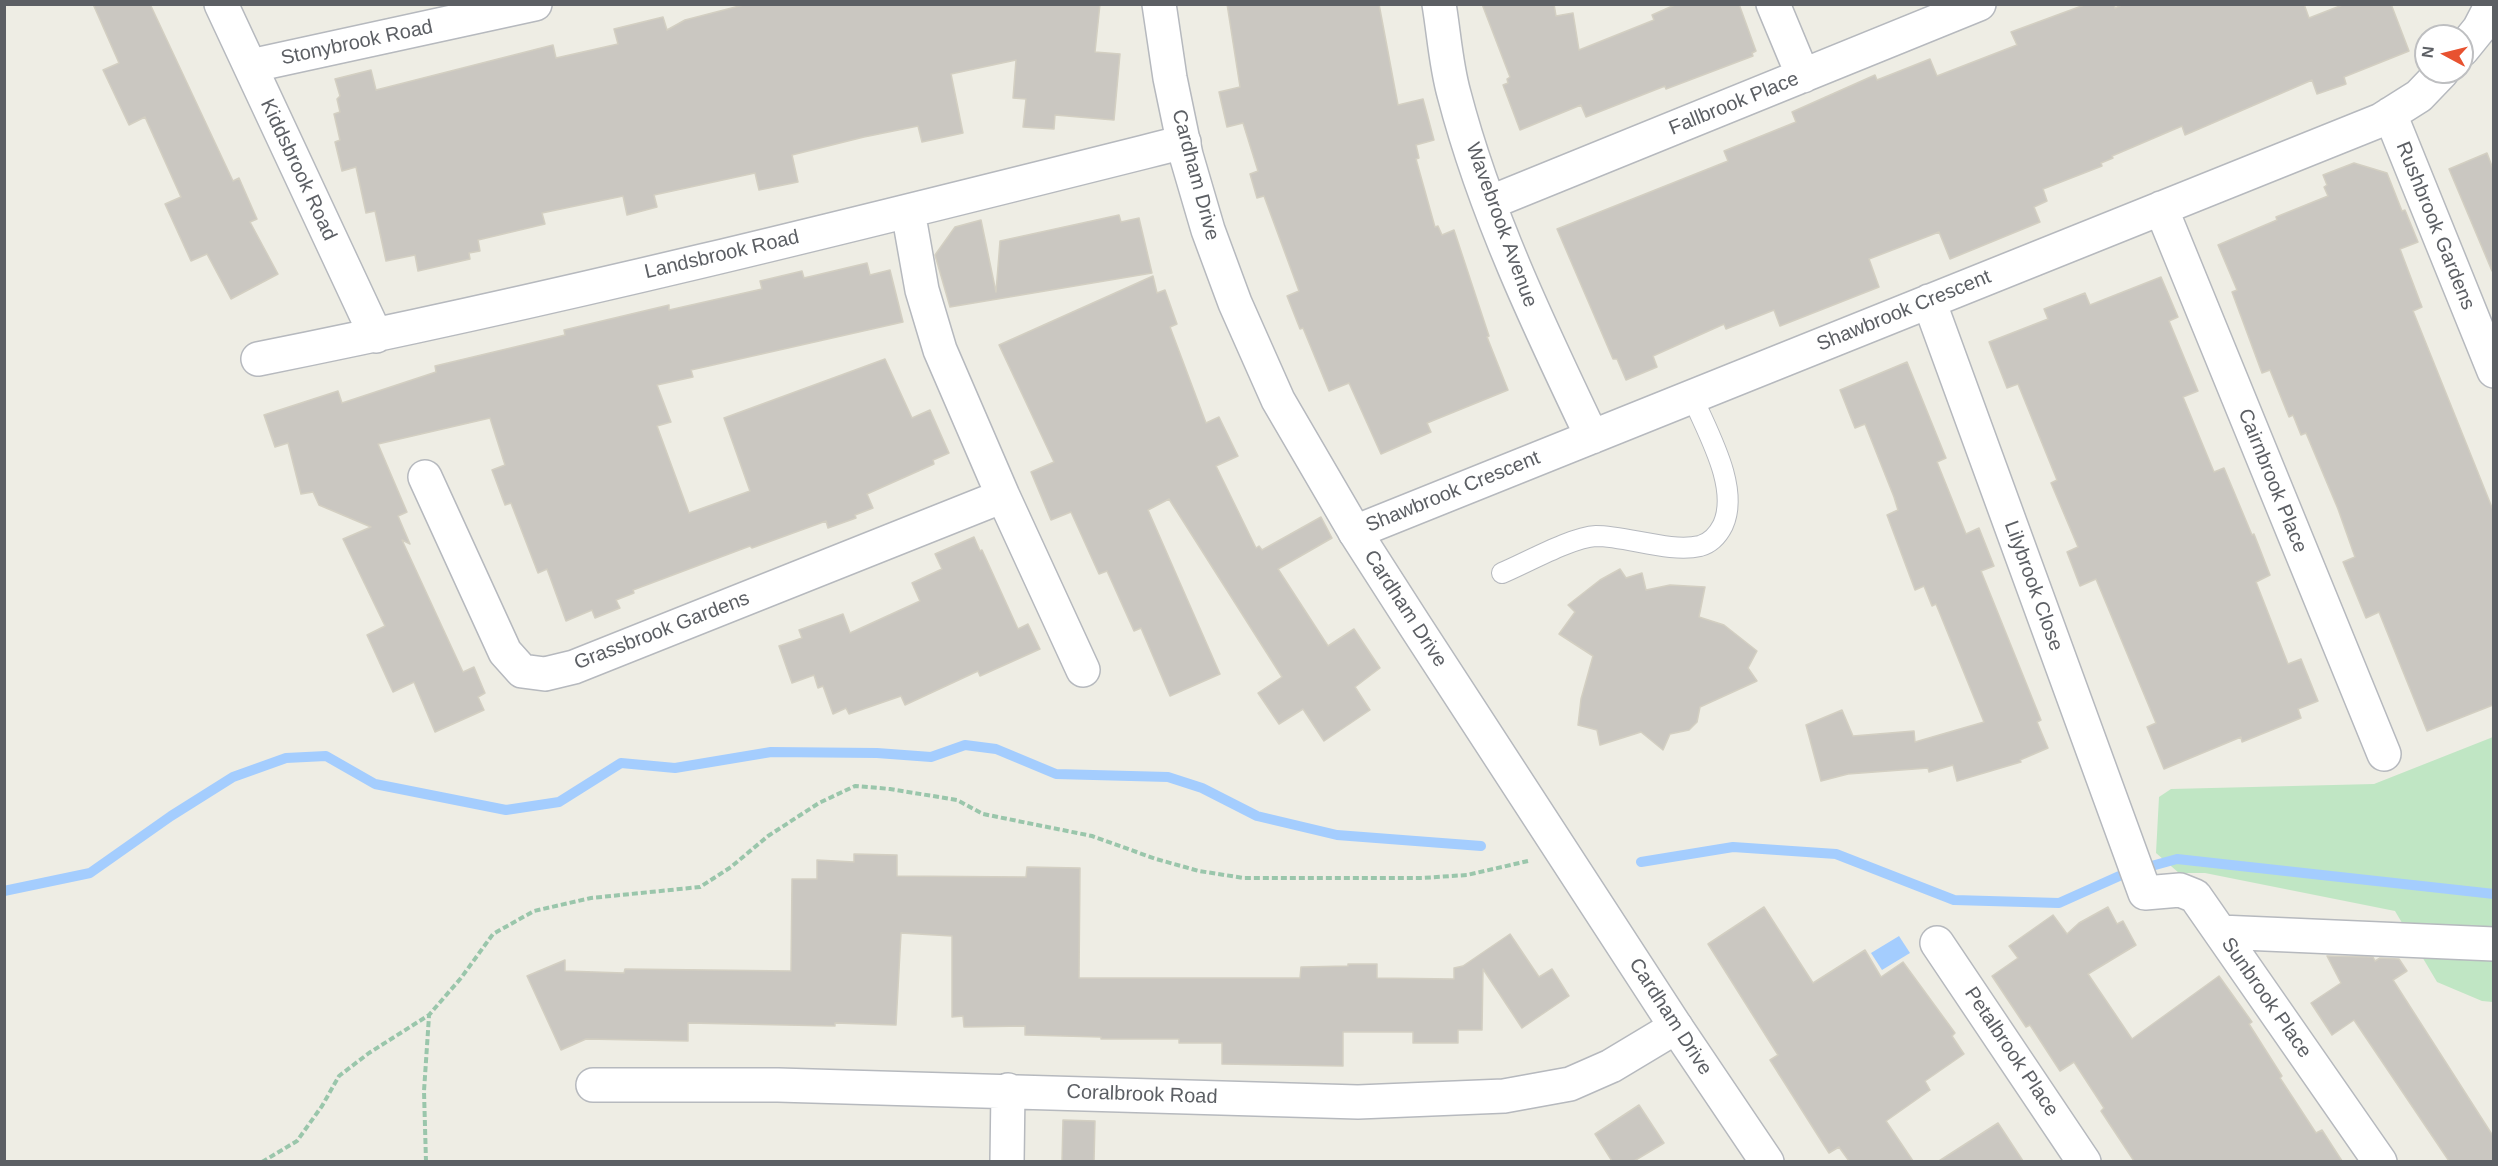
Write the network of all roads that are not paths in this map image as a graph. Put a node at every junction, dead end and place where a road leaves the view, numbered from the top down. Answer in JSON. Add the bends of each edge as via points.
{"nodes":[{"id":1,"x":221,"y":4,"type":"edge"},
{"id":2,"x":535,"y":4,"type":"edge"},
{"id":3,"x":1159,"y":4,"type":"edge"},
{"id":4,"x":1439,"y":4,"type":"edge"},
{"id":5,"x":1773,"y":4,"type":"edge"},
{"id":6,"x":1979,"y":4,"type":"edge"},
{"id":7,"x":2493,"y":4,"type":"edge"},
{"id":8,"x":2474,"y":35,"type":"edge"},
{"id":9,"x":249,"y":66,"type":"junction"},
{"id":10,"x":1803,"y":76,"type":"junction"},
{"id":11,"x":2430,"y":84,"type":"edge"},
{"id":12,"x":2390,"y":114,"type":"junction"},
{"id":13,"x":1184,"y":142,"type":"junction"},
{"id":14,"x":1489,"y":203,"type":"junction"},
{"id":15,"x":2161,"y":208,"type":"junction"},
{"id":16,"x":908,"y":211,"type":"junction"},
{"id":17,"x":1929,"y":301,"type":"junction"},
{"id":18,"x":376,"y":336,"type":"junction"},
{"id":19,"x":258,"y":359,"type":"dead end"},
{"id":20,"x":2493,"y":372,"type":"edge"},
{"id":21,"x":1692,"y":396,"type":"junction"},
{"id":22,"x":1592,"y":436,"type":"junction"},
{"id":23,"x":425,"y":477,"type":"dead end"},
{"id":24,"x":1003,"y":496,"type":"junction"},
{"id":25,"x":1355,"y":532,"type":"junction"},
{"id":26,"x":1502,"y":573,"type":"dead end"},
{"id":27,"x":1083,"y":670,"type":"dead end"},
{"id":28,"x":2384,"y":754,"type":"dead end"},
{"id":29,"x":2137,"y":870,"type":"joint"},
{"id":30,"x":2220,"y":932,"type":"junction"},
{"id":31,"x":1937,"y":943,"type":"dead end"},
{"id":32,"x":2493,"y":944,"type":"edge"},
{"id":33,"x":1676,"y":1027,"type":"junction"},
{"id":34,"x":593,"y":1085,"type":"dead end"},
{"id":35,"x":1008,"y":1090,"type":"junction"},
{"id":36,"x":1007,"y":1161,"type":"edge"},
{"id":37,"x":1767,"y":1161,"type":"edge"},
{"id":38,"x":2084,"y":1161,"type":"edge"},
{"id":39,"x":2380,"y":1161,"type":"edge"}],
"edges":[{"from":1,"to":9,"type":"street","name":"Kiddsbrook Road"},
{"from":2,"to":9,"type":"street","name":"Stonybrook Road"},
{"from":3,"to":13,"type":"street","name":"Cardham Drive"},
{"from":4,"to":14,"type":"street","name":"Wavebrook Avenue","via":[[1453,93]]},
{"from":5,"to":10,"type":"street"},
{"from":6,"to":10,"type":"street","name":"Fallbrook Place"},
{"from":7,"to":8,"type":"street"},
{"from":9,"to":18,"type":"street","name":"Kiddsbrook Road"},
{"from":10,"to":14,"type":"street","name":"Fallbrook Place"},
{"from":11,"to":12,"type":"street","name":"Shawbrook Crescent"},
{"from":12,"to":15,"type":"street","name":"Shawbrook Crescent"},
{"from":12,"to":20,"type":"street","name":"Rushbrook Gardens"},
{"from":13,"to":16,"type":"street","name":"Landsbrook Road"},
{"from":13,"to":25,"type":"street","name":"Cardham Drive","via":[[1208,230],[1261,364],[1302,445]]},
{"from":14,"to":22,"type":"street","name":"Wavebrook Avenue","via":[[1530,307]]},
{"from":15,"to":17,"type":"street","name":"Shawbrook Crescent"},
{"from":15,"to":28,"type":"street","name":"Cairnbrook Place"},
{"from":16,"to":18,"type":"street","name":"Landsbrook Road"},
{"from":16,"to":24,"type":"street","via":[[922,290],[940,350]]},
{"from":17,"to":21,"type":"street","name":"Shawbrook Crescent"},
{"from":17,"to":29,"type":"street","name":"Lilybrook Close"},
{"from":18,"to":19,"type":"street","name":"Landsbrook Road"},
{"from":21,"to":22,"type":"street","name":"Shawbrook Crescent"},
{"from":21,"to":26,"type":"lane","via":[[1724,474],[1729,498],[1727,516],[1718,536],[1701,546],[1667,546],[1594,536]]},
{"from":22,"to":25,"type":"street","name":"Shawbrook Crescent"},
{"from":23,"to":24,"type":"street","name":"Grassbrook Gardens","via":[[505,652],[522,670],[545,674],[574,667]]},
{"from":24,"to":27,"type":"street"},
{"from":25,"to":33,"type":"street","name":"Cardham Drive"},
{"from":29,"to":30,"type":"street","name":"Sunbrook Place","via":[[2145,893],[2180,890],[2195,896]]},
{"from":30,"to":32,"type":"street"},
{"from":30,"to":39,"type":"street","name":"Sunbrook Place"},
{"from":31,"to":38,"type":"street","name":"Petalbrook Place"},
{"from":33,"to":35,"type":"street","name":"Coralbrook Road","via":[[1611,1066],[1570,1084],[1504,1096],[1358,1102]]},
{"from":33,"to":37,"type":"street","name":"Cardham Drive"},
{"from":34,"to":35,"type":"street","name":"Coralbrook Road"},
{"from":35,"to":36,"type":"street"}]}
